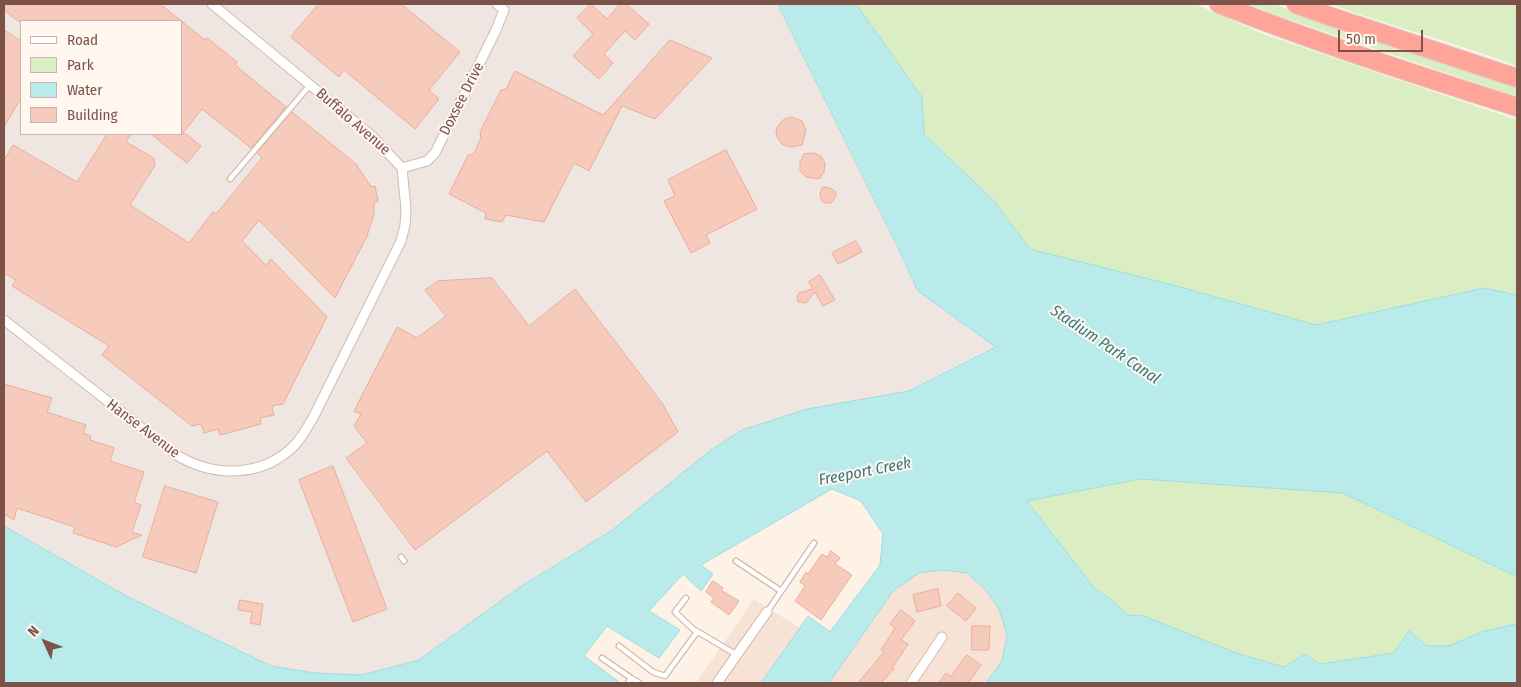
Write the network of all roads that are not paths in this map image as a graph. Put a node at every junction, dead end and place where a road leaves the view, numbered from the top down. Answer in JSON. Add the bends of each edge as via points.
{"nodes":[{"id":1,"x":212,"y":4,"type":"edge"},
{"id":2,"x":1219,"y":4,"type":"edge"},
{"id":3,"x":1296,"y":4,"type":"edge"},
{"id":4,"x":501,"y":7,"type":"edge"},
{"id":5,"x":1517,"y":78,"type":"edge"},
{"id":6,"x":310,"y":85,"type":"junction"},
{"id":7,"x":1517,"y":107,"type":"edge"},
{"id":8,"x":402,"y":168,"type":"junction"},
{"id":9,"x":230,"y":179,"type":"dead end"},
{"id":10,"x":4,"y":320,"type":"edge"},
{"id":11,"x":355,"y":334,"type":"joint"},
{"id":12,"x":814,"y":544,"type":"dead end"},
{"id":13,"x":736,"y":561,"type":"dead end"},
{"id":14,"x":781,"y":591,"type":"junction"},
{"id":15,"x":686,"y":598,"type":"dead end"},
{"id":16,"x":767,"y":612,"type":"joint"},
{"id":17,"x":698,"y":632,"type":"junction"},
{"id":18,"x":942,"y":637,"type":"dead end"},
{"id":19,"x":619,"y":646,"type":"dead end"},
{"id":20,"x":737,"y":655,"type":"junction"},
{"id":21,"x":602,"y":658,"type":"dead end"},
{"id":22,"x":631,"y":678,"type":"junction"},
{"id":23,"x":628,"y":683,"type":"edge"},
{"id":24,"x":639,"y":683,"type":"edge"},
{"id":25,"x":717,"y":683,"type":"edge"},
{"id":26,"x":911,"y":683,"type":"edge"}],
"edges":[{"from":1,"to":6,"type":"street","name":"Buffalo Avenue"},
{"from":2,"to":7,"type":"highway","via":[[1371,60]]},
{"from":3,"to":5,"type":"highway"},
{"from":4,"to":8,"type":"street","name":"Doxsee Drive","via":[[496,30],[435,153],[427,161]]},
{"from":6,"to":8,"type":"street","name":"Buffalo Avenue","via":[[372,136]]},
{"from":6,"to":9,"type":"lane"},
{"from":8,"to":11,"type":"street","name":"Buffalo Avenue","via":[[406,209],[401,241]]},
{"from":10,"to":11,"type":"street","name":"Hanse Avenue","via":[[175,454],[200,468],[213,470],[239,471],[263,466],[294,446],[314,416]]},
{"from":12,"to":14,"type":"lane"},
{"from":13,"to":14,"type":"lane"},
{"from":14,"to":16,"type":"lane"},
{"from":15,"to":17,"type":"lane","via":[[675,612]]},
{"from":16,"to":20,"type":"street"},
{"from":17,"to":19,"type":"lane","via":[[665,676],[653,672]]},
{"from":17,"to":20,"type":"lane"},
{"from":18,"to":26,"type":"street"},
{"from":20,"to":25,"type":"street"},
{"from":21,"to":22,"type":"lane"},
{"from":22,"to":23,"type":"lane"},
{"from":22,"to":24,"type":"lane"}]}
